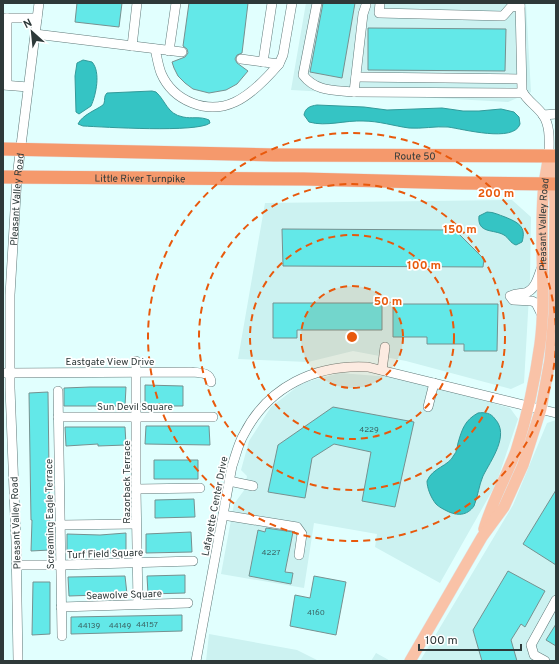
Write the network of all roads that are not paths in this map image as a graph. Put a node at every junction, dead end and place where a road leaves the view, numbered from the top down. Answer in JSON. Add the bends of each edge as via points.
{"nodes":[{"id":1,"x":39,"y":3,"type":"edge"},
{"id":2,"x":136,"y":3,"type":"edge"},
{"id":3,"x":176,"y":3,"type":"edge"},
{"id":4,"x":272,"y":3,"type":"edge"},
{"id":5,"x":291,"y":3,"type":"edge"},
{"id":6,"x":317,"y":3,"type":"edge"},
{"id":7,"x":367,"y":4,"type":"edge"},
{"id":8,"x":380,"y":4,"type":"edge"},
{"id":9,"x":515,"y":5,"type":"edge"},
{"id":10,"x":5,"y":18,"type":"edge"},
{"id":11,"x":37,"y":18,"type":"junction"},
{"id":12,"x":35,"y":34,"type":"junction"},
{"id":13,"x":5,"y":36,"type":"edge"},
{"id":14,"x":5,"y":46,"type":"edge"},
{"id":15,"x":132,"y":46,"type":"junction"},
{"id":16,"x":155,"y":49,"type":"junction"},
{"id":17,"x":169,"y":51,"type":"junction"},
{"id":18,"x":182,"y":52,"type":"dead end"},
{"id":19,"x":5,"y":58,"type":"edge"},
{"id":20,"x":241,"y":59,"type":"dead end"},
{"id":21,"x":263,"y":62,"type":"junction"},
{"id":22,"x":279,"y":64,"type":"junction"},
{"id":23,"x":5,"y":70,"type":"edge"},
{"id":24,"x":356,"y":76,"type":"junction"},
{"id":25,"x":521,"y":79,"type":"junction"},
{"id":26,"x":5,"y":85,"type":"edge"},
{"id":27,"x":28,"y":87,"type":"junction"},
{"id":28,"x":354,"y":92,"type":"junction"},
{"id":29,"x":523,"y":93,"type":"junction"},
{"id":30,"x":556,"y":114,"type":"edge"},
{"id":31,"x":543,"y":115,"type":"junction"},
{"id":32,"x":3,"y":149,"type":"edge"},
{"id":33,"x":20,"y":149,"type":"junction"},
{"id":34,"x":552,"y":156,"type":"edge"},
{"id":35,"x":3,"y":177,"type":"edge"},
{"id":36,"x":17,"y":177,"type":"junction"},
{"id":37,"x":551,"y":184,"type":"edge"},
{"id":38,"x":542,"y":266,"type":"junction"},
{"id":39,"x":11,"y":280,"type":"junction"},
{"id":40,"x":3,"y":288,"type":"edge"},
{"id":41,"x":555,"y":296,"type":"edge"},
{"id":42,"x":3,"y":305,"type":"edge"},
{"id":43,"x":542,"y":315,"type":"junction"},
{"id":44,"x":10,"y":316,"type":"junction"},
{"id":45,"x":386,"y":346,"type":"dead end"},
{"id":46,"x":136,"y":361,"type":"dead end"},
{"id":47,"x":382,"y":370,"type":"junction"},
{"id":48,"x":136,"y":372,"type":"junction"},
{"id":49,"x":6,"y":373,"type":"edge"},
{"id":50,"x":212,"y":382,"type":"dead end"},
{"id":51,"x":434,"y":383,"type":"junction"},
{"id":52,"x":58,"y":391,"type":"dead end"},
{"id":53,"x":528,"y":406,"type":"junction"},
{"id":54,"x":428,"y":407,"type":"dead end"},
{"id":55,"x":540,"y":409,"type":"junction"},
{"id":56,"x":556,"y":413,"type":"edge"},
{"id":57,"x":58,"y":416,"type":"junction"},
{"id":58,"x":136,"y":416,"type":"junction"},
{"id":59,"x":213,"y":417,"type":"dead end"},
{"id":60,"x":229,"y":481,"type":"junction"},
{"id":61,"x":253,"y":486,"type":"dead end"},
{"id":62,"x":200,"y":488,"type":"dead end"},
{"id":63,"x":136,"y":489,"type":"junction"},
{"id":64,"x":223,"y":515,"type":"junction"},
{"id":65,"x":136,"y":524,"type":"junction"},
{"id":66,"x":60,"y":525,"type":"junction"},
{"id":67,"x":482,"y":537,"type":"junction"},
{"id":68,"x":299,"y":556,"type":"dead end"},
{"id":69,"x":193,"y":561,"type":"dead end"},
{"id":70,"x":138,"y":563,"type":"junction"},
{"id":71,"x":17,"y":565,"type":"junction"},
{"id":72,"x":61,"y":565,"type":"junction"},
{"id":73,"x":556,"y":600,"type":"edge"},
{"id":74,"x":188,"y":603,"type":"dead end"},
{"id":75,"x":138,"y":604,"type":"junction"},
{"id":76,"x":61,"y":607,"type":"junction"},
{"id":77,"x":62,"y":636,"type":"dead end"},
{"id":78,"x":18,"y":661,"type":"edge"},
{"id":79,"x":196,"y":661,"type":"edge"},
{"id":80,"x":410,"y":661,"type":"edge"},
{"id":81,"x":545,"y":661,"type":"edge"}],
"edges":[{"from":1,"to":11,"type":"street","name":"Pleasant Valley Road"},
{"from":2,"to":15,"type":"street"},
{"from":3,"to":17,"type":"street"},
{"from":4,"to":21,"type":"street"},
{"from":5,"to":22,"type":"street","via":[[283,55]]},
{"from":6,"to":28,"type":"street","via":[[303,75],[308,82],[318,88]]},
{"from":7,"to":8,"type":"street"},
{"from":7,"to":24,"type":"street","via":[[363,14]]},
{"from":8,"to":9,"type":"street","via":[[380,13],[503,16]]},
{"from":9,"to":25,"type":"street"},
{"from":10,"to":11,"type":"street"},
{"from":10,"to":13,"type":"street"},
{"from":11,"to":12,"type":"street","name":"Pleasant Valley Road"},
{"from":12,"to":15,"type":"street"},
{"from":12,"to":27,"type":"street","name":"Pleasant Valley Road"},
{"from":13,"to":14,"type":"street"},
{"from":14,"to":19,"type":"street"},
{"from":15,"to":16,"type":"street"},
{"from":16,"to":17,"type":"street"},
{"from":16,"to":22,"type":"street","via":[[158,66],[172,90],[186,100],[207,107],[225,106],[242,99]]},
{"from":17,"to":18,"type":"street"},
{"from":19,"to":23,"type":"street"},
{"from":20,"to":21,"type":"street"},
{"from":21,"to":22,"type":"street"},
{"from":23,"to":26,"type":"street"},
{"from":24,"to":25,"type":"street"},
{"from":24,"to":28,"type":"street"},
{"from":25,"to":29,"type":"street"},
{"from":26,"to":27,"type":"street"},
{"from":27,"to":33,"type":"street","name":"Pleasant Valley Road"},
{"from":28,"to":29,"type":"street"},
{"from":29,"to":31,"type":"street"},
{"from":30,"to":31,"type":"street"},
{"from":31,"to":34,"type":"street","via":[[548,124]]},
{"from":32,"to":33,"type":"highway"},
{"from":33,"to":34,"type":"highway","name":"Route 50","via":[[274,155]]},
{"from":33,"to":36,"type":"street","name":"Pleasant Valley Road"},
{"from":34,"to":37,"type":"main road","name":"Pleasant Valley Road"},
{"from":35,"to":36,"type":"highway","name":"Little River Turnpike"},
{"from":36,"to":37,"type":"highway","name":"Little River Turnpike"},
{"from":36,"to":39,"type":"street","name":"Pleasant Valley Road"},
{"from":37,"to":38,"type":"main road","name":"Pleasant Valley Road"},
{"from":37,"to":41,"type":"main road","name":"Pleasant Valley Road"},
{"from":38,"to":43,"type":"main road","name":"Pleasant Valley Road"},
{"from":38,"to":43,"type":"street","via":[[534,287],[527,292],[510,296],[513,300],[536,303]]},
{"from":39,"to":40,"type":"street"},
{"from":39,"to":44,"type":"street","name":"Pleasant Valley Road"},
{"from":41,"to":55,"type":"main road","name":"Pleasant Valley Road","via":[[550,360]]},
{"from":42,"to":44,"type":"street"},
{"from":43,"to":53,"type":"main road","name":"Pleasant Valley Road"},
{"from":44,"to":49,"type":"street","name":"Pleasant Valley Road"},
{"from":45,"to":47,"type":"street"},
{"from":46,"to":48,"type":"street","name":"Razorback Terrace"},
{"from":47,"to":51,"type":"street","name":"Lafayette Center Drive"},
{"from":47,"to":60,"type":"street","name":"Lafayette Center Drive","via":[[355,367],[331,369],[301,378],[270,399],[246,429],[238,447]]},
{"from":48,"to":49,"type":"street","name":"Eastgate View Drive"},
{"from":48,"to":50,"type":"street","name":"Eastgate View Drive","via":[[200,373],[208,375]]},
{"from":48,"to":58,"type":"street","name":"Razorback Terrace"},
{"from":49,"to":71,"type":"street","name":"Pleasant Valley Road"},
{"from":51,"to":53,"type":"street","name":"Lafayette Center Drive"},
{"from":51,"to":54,"type":"street"},
{"from":52,"to":57,"type":"street","name":"Screaming Eagle Terrace"},
{"from":53,"to":55,"type":"street","name":"Lafayette Center Drive"},
{"from":53,"to":67,"type":"main road","name":"Pleasant Valley Road","via":[[516,450]]},
{"from":55,"to":56,"type":"street","name":"Lafayette Center Drive"},
{"from":55,"to":67,"type":"main road","name":"Pleasant Valley Road","via":[[513,489],[504,507]]},
{"from":57,"to":58,"type":"street","name":"Sun Devil Square"},
{"from":57,"to":66,"type":"street","name":"Screaming Eagle Terrace"},
{"from":58,"to":59,"type":"street","name":"Sun Devil Square"},
{"from":58,"to":63,"type":"street","name":"Razorback Terrace"},
{"from":60,"to":61,"type":"street"},
{"from":60,"to":64,"type":"street","name":"Lafayette Center Drive"},
{"from":62,"to":63,"type":"street"},
{"from":63,"to":65,"type":"street","name":"Razorback Terrace"},
{"from":64,"to":68,"type":"street","via":[[297,527],[302,534]]},
{"from":64,"to":79,"type":"street","name":"Lafayette Center Drive"},
{"from":65,"to":66,"type":"street"},
{"from":65,"to":70,"type":"street","name":"Razorback Terrace"},
{"from":66,"to":72,"type":"street","name":"Screaming Eagle Terrace"},
{"from":67,"to":80,"type":"main road","name":"Pleasant Valley Road"},
{"from":69,"to":70,"type":"street","name":"Turf Field Square"},
{"from":70,"to":72,"type":"street","name":"Turf Field Square"},
{"from":70,"to":75,"type":"street","name":"Razorback Terrace"},
{"from":71,"to":72,"type":"street","name":"Turf Field Square"},
{"from":71,"to":78,"type":"street","name":"Pleasant Valley Road"},
{"from":72,"to":76,"type":"street","name":"Screaming Eagle Terrace"},
{"from":73,"to":81,"type":"street","via":[[531,645],[534,655]]},
{"from":74,"to":75,"type":"street","name":"Seawolve Square"},
{"from":75,"to":76,"type":"street","name":"Seawolve Square"},
{"from":76,"to":77,"type":"street","name":"Screaming Eagle Terrace"}]}
